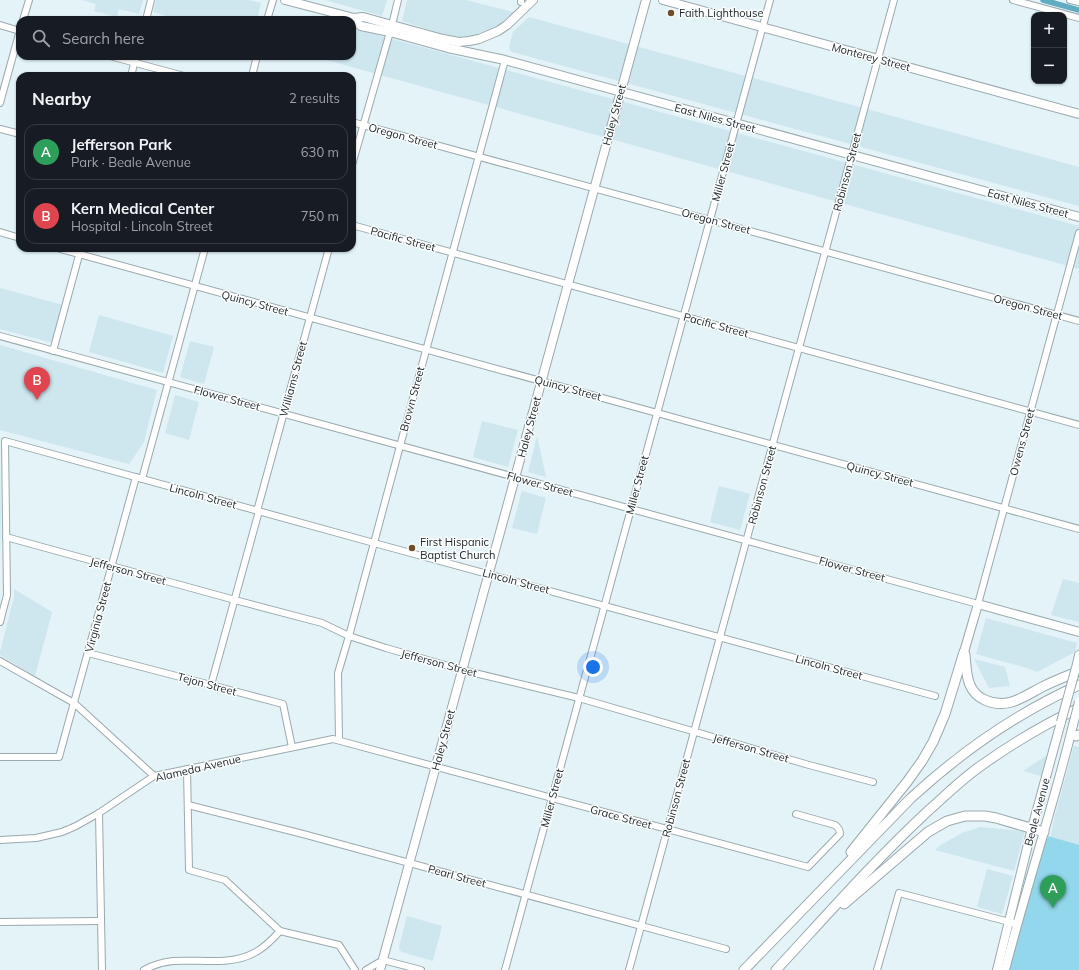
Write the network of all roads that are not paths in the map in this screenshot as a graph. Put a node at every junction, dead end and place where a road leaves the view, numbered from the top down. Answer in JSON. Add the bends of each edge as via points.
{"nodes":[{"id":1,"x":28,"y":0,"type":"edge"},
{"id":2,"x":151,"y":0,"type":"edge"},
{"id":3,"x":273,"y":0,"type":"edge"},
{"id":4,"x":285,"y":0,"type":"edge"},
{"id":5,"x":398,"y":0,"type":"edge"},
{"id":6,"x":533,"y":0,"type":"edge"},
{"id":7,"x":646,"y":0,"type":"edge"},
{"id":8,"x":663,"y":0,"type":"edge"},
{"id":9,"x":770,"y":0,"type":"edge"},
{"id":10,"x":894,"y":0,"type":"edge"},
{"id":11,"x":1013,"y":0,"type":"edge"},
{"id":12,"x":1070,"y":0,"type":"edge"},
{"id":13,"x":1079,"y":2,"type":"edge"},
{"id":14,"x":24,"y":16,"type":"edge"},
{"id":15,"x":147,"y":16,"type":"edge"},
{"id":16,"x":268,"y":16,"type":"edge"},
{"id":17,"x":346,"y":16,"type":"edge"},
{"id":18,"x":356,"y":18,"type":"edge"},
{"id":19,"x":1079,"y":18,"type":"edge"},
{"id":20,"x":0,"y":25,"type":"edge"},
{"id":21,"x":763,"y":27,"type":"junction"},
{"id":22,"x":16,"y":29,"type":"edge"},
{"id":23,"x":391,"y":29,"type":"junction"},
{"id":24,"x":16,"y":45,"type":"edge"},
{"id":25,"x":878,"y":59,"type":"junction"},
{"id":26,"x":124,"y":60,"type":"edge"},
{"id":27,"x":135,"y":60,"type":"edge"},
{"id":28,"x":256,"y":60,"type":"edge"},
{"id":29,"x":505,"y":60,"type":"junction"},
{"id":30,"x":135,"y":63,"type":"junction"},
{"id":31,"x":132,"y":72,"type":"edge"},
{"id":32,"x":169,"y":72,"type":"edge"},
{"id":33,"x":253,"y":72,"type":"edge"},
{"id":34,"x":621,"y":92,"type":"junction"},
{"id":35,"x":0,"y":103,"type":"edge"},
{"id":36,"x":1079,"y":114,"type":"edge"},
{"id":37,"x":356,"y":123,"type":"edge"},
{"id":38,"x":736,"y":124,"type":"junction"},
{"id":39,"x":363,"y":125,"type":"junction"},
{"id":40,"x":0,"y":129,"type":"edge"},
{"id":41,"x":16,"y":133,"type":"edge"},
{"id":42,"x":356,"y":150,"type":"edge"},
{"id":43,"x":852,"y":155,"type":"junction"},
{"id":44,"x":479,"y":156,"type":"junction"},
{"id":45,"x":594,"y":188,"type":"junction"},
{"id":46,"x":1079,"y":217,"type":"edge"},
{"id":47,"x":710,"y":220,"type":"junction"},
{"id":48,"x":356,"y":226,"type":"edge"},
{"id":49,"x":0,"y":232,"type":"edge"},
{"id":50,"x":1079,"y":232,"type":"edge"},
{"id":51,"x":16,"y":237,"type":"edge"},
{"id":52,"x":80,"y":252,"type":"edge"},
{"id":53,"x":83,"y":252,"type":"edge"},
{"id":54,"x":204,"y":252,"type":"edge"},
{"id":55,"x":328,"y":252,"type":"edge"},
{"id":56,"x":826,"y":252,"type":"junction"},
{"id":57,"x":452,"y":253,"type":"junction"},
{"id":58,"x":568,"y":284,"type":"junction"},
{"id":59,"x":195,"y":286,"type":"junction"},
{"id":60,"x":1057,"y":315,"type":"junction"},
{"id":61,"x":684,"y":316,"type":"junction"},
{"id":62,"x":310,"y":318,"type":"junction"},
{"id":63,"x":1079,"y":321,"type":"edge"},
{"id":64,"x":0,"y":336,"type":"edge"},
{"id":65,"x":799,"y":348,"type":"junction"},
{"id":66,"x":426,"y":349,"type":"junction"},
{"id":67,"x":53,"y":351,"type":"junction"},
{"id":68,"x":542,"y":381,"type":"junction"},
{"id":69,"x":168,"y":382,"type":"junction"},
{"id":70,"x":657,"y":412,"type":"junction"},
{"id":71,"x":1030,"y":412,"type":"junction"},
{"id":72,"x":284,"y":414,"type":"junction"},
{"id":73,"x":1079,"y":425,"type":"edge"},
{"id":74,"x":773,"y":444,"type":"junction"},
{"id":75,"x":400,"y":446,"type":"junction"},
{"id":76,"x":515,"y":477,"type":"junction"},
{"id":77,"x":139,"y":478,"type":"junction"},
{"id":78,"x":1004,"y":507,"type":"junction"},
{"id":79,"x":631,"y":509,"type":"junction"},
{"id":80,"x":258,"y":511,"type":"junction"},
{"id":81,"x":1079,"y":529,"type":"edge"},
{"id":82,"x":6,"y":537,"type":"junction"},
{"id":83,"x":746,"y":541,"type":"junction"},
{"id":84,"x":374,"y":543,"type":"junction"},
{"id":85,"x":112,"y":566,"type":"junction"},
{"id":86,"x":489,"y":574,"type":"junction"},
{"id":87,"x":235,"y":600,"type":"junction"},
{"id":88,"x":978,"y":604,"type":"junction"},
{"id":89,"x":604,"y":606,"type":"junction"},
{"id":90,"x":0,"y":622,"type":"edge"},
{"id":91,"x":1079,"y":632,"type":"edge"},
{"id":92,"x":349,"y":636,"type":"junction"},
{"id":93,"x":720,"y":637,"type":"junction"},
{"id":94,"x":964,"y":652,"type":"junction"},
{"id":95,"x":88,"y":653,"type":"junction"},
{"id":96,"x":0,"y":661,"type":"edge"},
{"id":97,"x":1078,"y":663,"type":"edge"},
{"id":98,"x":462,"y":670,"type":"junction"},
{"id":99,"x":211,"y":684,"type":"junction"},
{"id":100,"x":1079,"y":685,"type":"edge"},
{"id":101,"x":935,"y":696,"type":"dead end"},
{"id":102,"x":579,"y":698,"type":"junction"},
{"id":103,"x":1079,"y":702,"type":"edge"},
{"id":104,"x":74,"y":703,"type":"junction"},
{"id":105,"x":1079,"y":708,"type":"edge"},
{"id":106,"x":694,"y":732,"type":"junction"},
{"id":107,"x":1058,"y":732,"type":"junction"},
{"id":108,"x":1076,"y":736,"type":"edge"},
{"id":109,"x":339,"y":740,"type":"junction"},
{"id":110,"x":292,"y":747,"type":"junction"},
{"id":111,"x":0,"y":757,"type":"edge"},
{"id":112,"x":436,"y":767,"type":"junction"},
{"id":113,"x":187,"y":769,"type":"junction"},
{"id":114,"x":154,"y":776,"type":"junction"},
{"id":115,"x":873,"y":782,"type":"dead end"},
{"id":116,"x":552,"y":798,"type":"junction"},
{"id":117,"x":188,"y":805,"type":"junction"},
{"id":118,"x":99,"y":813,"type":"junction"},
{"id":119,"x":796,"y":814,"type":"dead end"},
{"id":120,"x":1032,"y":828,"type":"junction"},
{"id":121,"x":667,"y":830,"type":"junction"},
{"id":122,"x":1044,"y":832,"type":"junction"},
{"id":123,"x":0,"y":840,"type":"edge"},
{"id":124,"x":409,"y":864,"type":"junction"},
{"id":125,"x":819,"y":893,"type":"junction"},
{"id":126,"x":525,"y":895,"type":"junction"},
{"id":127,"x":101,"y":921,"type":"junction"},
{"id":128,"x":0,"y":922,"type":"edge"},
{"id":129,"x":1013,"y":923,"type":"junction"},
{"id":130,"x":641,"y":926,"type":"junction"},
{"id":131,"x":814,"y":929,"type":"junction"},
{"id":132,"x":280,"y":931,"type":"junction"},
{"id":133,"x":726,"y":949,"type":"dead end"},
{"id":134,"x":383,"y":960,"type":"junction"},
{"id":135,"x":102,"y":970,"type":"edge"},
{"id":136,"x":144,"y":970,"type":"edge"},
{"id":137,"x":355,"y":970,"type":"edge"},
{"id":138,"x":366,"y":970,"type":"edge"},
{"id":139,"x":380,"y":970,"type":"edge"},
{"id":140,"x":421,"y":970,"type":"edge"},
{"id":141,"x":504,"y":970,"type":"edge"},
{"id":142,"x":629,"y":970,"type":"edge"},
{"id":143,"x":744,"y":970,"type":"edge"},
{"id":144,"x":776,"y":970,"type":"edge"},
{"id":145,"x":877,"y":970,"type":"edge"},
{"id":146,"x":997,"y":970,"type":"edge"},
{"id":147,"x":1005,"y":970,"type":"edge"}],
"edges":[{"from":1,"to":14,"type":"street"},
{"from":2,"to":15,"type":"street"},
{"from":3,"to":16,"type":"street"},
{"from":4,"to":17,"type":"main road","name":"East Niles Street"},
{"from":5,"to":23,"type":"street"},
{"from":6,"to":23,"type":"main road","name":"East Niles Street","via":[[507,25],[479,39],[453,41]]},
{"from":7,"to":34,"type":"main road","name":"Haley Street"},
{"from":8,"to":21,"type":"main road","name":"Monterey Street"},
{"from":9,"to":21,"type":"street","name":"Miller Street"},
{"from":10,"to":25,"type":"street","name":"Robinson Street"},
{"from":11,"to":19,"type":"street"},
{"from":12,"to":13,"type":"street"},
{"from":18,"to":23,"type":"main road","name":"East Niles Street","via":[[363,17]]},
{"from":20,"to":22,"type":"street"},
{"from":21,"to":25,"type":"main road","name":"Monterey Street"},
{"from":21,"to":38,"type":"street","name":"Miller Street"},
{"from":23,"to":29,"type":"main road","name":"East Niles Street","via":[[448,48]]},
{"from":23,"to":39,"type":"street"},
{"from":24,"to":35,"type":"street"},
{"from":25,"to":36,"type":"main road","name":"Monterey Street"},
{"from":25,"to":43,"type":"street","name":"Robinson Street"},
{"from":26,"to":30,"type":"street"},
{"from":27,"to":30,"type":"street"},
{"from":28,"to":33,"type":"street"},
{"from":29,"to":34,"type":"main road","name":"East Niles Street"},
{"from":29,"to":44,"type":"street","name":"Brown Street"},
{"from":30,"to":31,"type":"street"},
{"from":30,"to":32,"type":"street"},
{"from":34,"to":38,"type":"main road","name":"East Niles Street"},
{"from":34,"to":45,"type":"main road","name":"Haley Street"},
{"from":37,"to":39,"type":"street","name":"Oregon Street"},
{"from":38,"to":43,"type":"main road","name":"East Niles Street"},
{"from":38,"to":47,"type":"street","name":"Miller Street"},
{"from":39,"to":42,"type":"street"},
{"from":39,"to":44,"type":"street","name":"Oregon Street"},
{"from":40,"to":41,"type":"street"},
{"from":43,"to":46,"type":"main road","name":"East Niles Street"},
{"from":43,"to":56,"type":"street","name":"Robinson Street"},
{"from":44,"to":45,"type":"street","name":"Oregon Street"},
{"from":44,"to":57,"type":"street","name":"Brown Street"},
{"from":45,"to":47,"type":"street","name":"Oregon Street"},
{"from":45,"to":58,"type":"main road","name":"Haley Street"},
{"from":47,"to":56,"type":"street","name":"Oregon Street"},
{"from":47,"to":61,"type":"street","name":"Miller Street"},
{"from":48,"to":57,"type":"street","name":"Pacific Street"},
{"from":49,"to":51,"type":"street"},
{"from":50,"to":60,"type":"street","name":"Owens Street"},
{"from":52,"to":67,"type":"street"},
{"from":53,"to":59,"type":"street","name":"Quincy Street"},
{"from":54,"to":59,"type":"street","name":"Virginia Street"},
{"from":55,"to":62,"type":"street","name":"Williams Street"},
{"from":56,"to":60,"type":"street","name":"Oregon Street"},
{"from":56,"to":65,"type":"street","name":"Robinson Street"},
{"from":57,"to":58,"type":"street","name":"Pacific Street"},
{"from":57,"to":66,"type":"street","name":"Brown Street"},
{"from":58,"to":61,"type":"street","name":"Pacific Street"},
{"from":58,"to":68,"type":"main road","name":"Haley Street"},
{"from":59,"to":62,"type":"street","name":"Quincy Street"},
{"from":59,"to":69,"type":"street","name":"Virginia Street"},
{"from":60,"to":63,"type":"street","name":"Oregon Street"},
{"from":60,"to":71,"type":"street","name":"Owens Street"},
{"from":61,"to":65,"type":"street","name":"Pacific Street"},
{"from":61,"to":70,"type":"street","name":"Miller Street"},
{"from":62,"to":66,"type":"street","name":"Quincy Street"},
{"from":62,"to":72,"type":"street","name":"Williams Street"},
{"from":64,"to":67,"type":"street","name":"Flower Street"},
{"from":65,"to":71,"type":"street","name":"Pacific Street"},
{"from":65,"to":74,"type":"street","name":"Robinson Street"},
{"from":66,"to":68,"type":"street","name":"Quincy Street"},
{"from":66,"to":75,"type":"street","name":"Brown Street"},
{"from":67,"to":69,"type":"street","name":"Flower Street"},
{"from":68,"to":70,"type":"street","name":"Quincy Street"},
{"from":68,"to":76,"type":"main road","name":"Haley Street"},
{"from":69,"to":72,"type":"street","name":"Flower Street"},
{"from":69,"to":77,"type":"street","name":"Virginia Street"},
{"from":70,"to":74,"type":"street","name":"Quincy Street"},
{"from":70,"to":79,"type":"street","name":"Miller Street"},
{"from":71,"to":73,"type":"street","name":"Pacific Street"},
{"from":71,"to":78,"type":"street","name":"Owens Street"},
{"from":72,"to":75,"type":"street","name":"Flower Street"},
{"from":72,"to":80,"type":"street","name":"Williams Street"},
{"from":74,"to":78,"type":"street","name":"Quincy Street"},
{"from":74,"to":83,"type":"street","name":"Robinson Street"},
{"from":75,"to":76,"type":"street","name":"Flower Street"},
{"from":75,"to":84,"type":"street","name":"Brown Street"},
{"from":76,"to":79,"type":"street","name":"Flower Street"},
{"from":76,"to":86,"type":"main road","name":"Haley Street"},
{"from":77,"to":80,"type":"street","name":"Lincoln Street"},
{"from":77,"to":82,"type":"street","name":"Lincoln Street","via":[[4,441]]},
{"from":77,"to":85,"type":"street","name":"Virginia Street"},
{"from":78,"to":81,"type":"street","name":"Quincy Street"},
{"from":78,"to":88,"type":"street","name":"Owens Street"},
{"from":79,"to":83,"type":"street","name":"Flower Street"},
{"from":79,"to":89,"type":"street","name":"Miller Street"},
{"from":80,"to":84,"type":"street","name":"Lincoln Street"},
{"from":80,"to":87,"type":"street","name":"Williams Street"},
{"from":82,"to":85,"type":"street","name":"Jefferson Street"},
{"from":82,"to":90,"type":"street","via":[[7,594]]},
{"from":83,"to":88,"type":"street","name":"Flower Street"},
{"from":83,"to":93,"type":"street","name":"Robinson Street"},
{"from":84,"to":86,"type":"street","name":"Lincoln Street"},
{"from":84,"to":92,"type":"street","name":"Brown Street"},
{"from":85,"to":87,"type":"street","name":"Jefferson Street"},
{"from":85,"to":95,"type":"street","name":"Virginia Street"},
{"from":86,"to":89,"type":"street","name":"Lincoln Street"},
{"from":86,"to":98,"type":"main road","name":"Haley Street"},
{"from":87,"to":92,"type":"street","name":"Jefferson Street","via":[[322,623]]},
{"from":87,"to":99,"type":"street","name":"Williams Street"},
{"from":88,"to":91,"type":"main road","name":"Flower Street"},
{"from":88,"to":94,"type":"main road","name":"Owens Street"},
{"from":89,"to":93,"type":"street","name":"Lincoln Street"},
{"from":89,"to":102,"type":"street","name":"Miller Street"},
{"from":92,"to":98,"type":"street","name":"Jefferson Street"},
{"from":92,"to":109,"type":"street","name":"Brown Street","via":[[338,674]]},
{"from":93,"to":101,"type":"street","name":"Lincoln Street"},
{"from":93,"to":106,"type":"street","name":"Robinson Street"},
{"from":94,"to":97,"type":"highway","via":[[967,675],[974,692],[981,699],[996,704],[1014,701],[1062,678]]},
{"from":94,"to":125,"type":"highway","via":[[945,714],[922,761]]},
{"from":95,"to":99,"type":"street","name":"Tejon Street"},
{"from":95,"to":104,"type":"street","name":"Virginia Street"},
{"from":96,"to":104,"type":"street"},
{"from":97,"to":107,"type":"main road","name":"Beale Avenue","bridge":true},
{"from":98,"to":102,"type":"street","name":"Jefferson Street"},
{"from":98,"to":112,"type":"main road","name":"Haley Street"},
{"from":99,"to":110,"type":"street","name":"Tejon Street","via":[[283,704]]},
{"from":100,"to":125,"type":"highway","via":[[1053,696],[970,748],[911,798]]},
{"from":102,"to":106,"type":"street","name":"Jefferson Street"},
{"from":102,"to":116,"type":"street","name":"Miller Street"},
{"from":103,"to":108,"type":"main road","name":"Beale Avenue","bridge":true,"via":[[1073,725]]},
{"from":104,"to":111,"type":"street","name":"Virginia Street","via":[[59,756]]},
{"from":104,"to":114,"type":"street"},
{"from":105,"to":131,"type":"highway","via":[[1009,747],[946,795],[908,829]]},
{"from":106,"to":115,"type":"street","name":"Jefferson Street"},
{"from":106,"to":121,"type":"street","name":"Robinson Street"},
{"from":107,"to":108,"type":"main road"},
{"from":107,"to":120,"type":"main road","name":"Beale Avenue"},
{"from":108,"to":122,"type":"main road","name":"Beale Avenue"},
{"from":109,"to":110,"type":"street","name":"Alameda Avenue"},
{"from":109,"to":112,"type":"street","name":"Grace Street"},
{"from":110,"to":113,"type":"street","name":"Alameda Avenue"},
{"from":112,"to":116,"type":"street","name":"Grace Street"},
{"from":112,"to":124,"type":"main road","name":"Haley Street"},
{"from":113,"to":114,"type":"street","name":"Alameda Avenue"},
{"from":113,"to":117,"type":"street"},
{"from":114,"to":118,"type":"street","name":"Alameda Avenue"},
{"from":116,"to":121,"type":"street","name":"Grace Street"},
{"from":116,"to":126,"type":"street","name":"Miller Street"},
{"from":117,"to":124,"type":"street","name":"Pearl Street"},
{"from":117,"to":132,"type":"street","via":[[189,870],[225,880]]},
{"from":118,"to":123,"type":"street","name":"Alameda Avenue","via":[[76,826],[49,836]]},
{"from":118,"to":127,"type":"street"},
{"from":119,"to":121,"type":"street","name":"Grace Street","via":[[835,825],[840,831],[808,867]]},
{"from":120,"to":122,"type":"highway"},
{"from":120,"to":129,"type":"main road","name":"Beale Avenue"},
{"from":120,"to":131,"type":"highway","via":[[986,816],[965,816],[947,821],[928,832]]},
{"from":121,"to":130,"type":"street","name":"Robinson Street"},
{"from":122,"to":129,"type":"main road","name":"Beale Avenue"},
{"from":124,"to":126,"type":"street","name":"Pearl Street"},
{"from":124,"to":134,"type":"main road","name":"Haley Street"},
{"from":125,"to":143,"type":"highway"},
{"from":126,"to":130,"type":"street","name":"Pearl Street"},
{"from":126,"to":141,"type":"street","name":"Miller Street"},
{"from":127,"to":128,"type":"street"},
{"from":127,"to":135,"type":"street"},
{"from":129,"to":145,"type":"street","via":[[899,893]]},
{"from":129,"to":146,"type":"main road","name":"Beale Avenue"},
{"from":129,"to":147,"type":"main road","name":"Beale Avenue"},
{"from":130,"to":133,"type":"street","name":"Pearl Street"},
{"from":130,"to":142,"type":"street","name":"Robinson Street"},
{"from":131,"to":144,"type":"highway"},
{"from":132,"to":136,"type":"street","via":[[261,950],[245,957],[173,961]]},
{"from":132,"to":137,"type":"street","via":[[339,945]]},
{"from":134,"to":138,"type":"street"},
{"from":134,"to":139,"type":"main road","name":"Haley Street"},
{"from":134,"to":140,"type":"street"}]}
